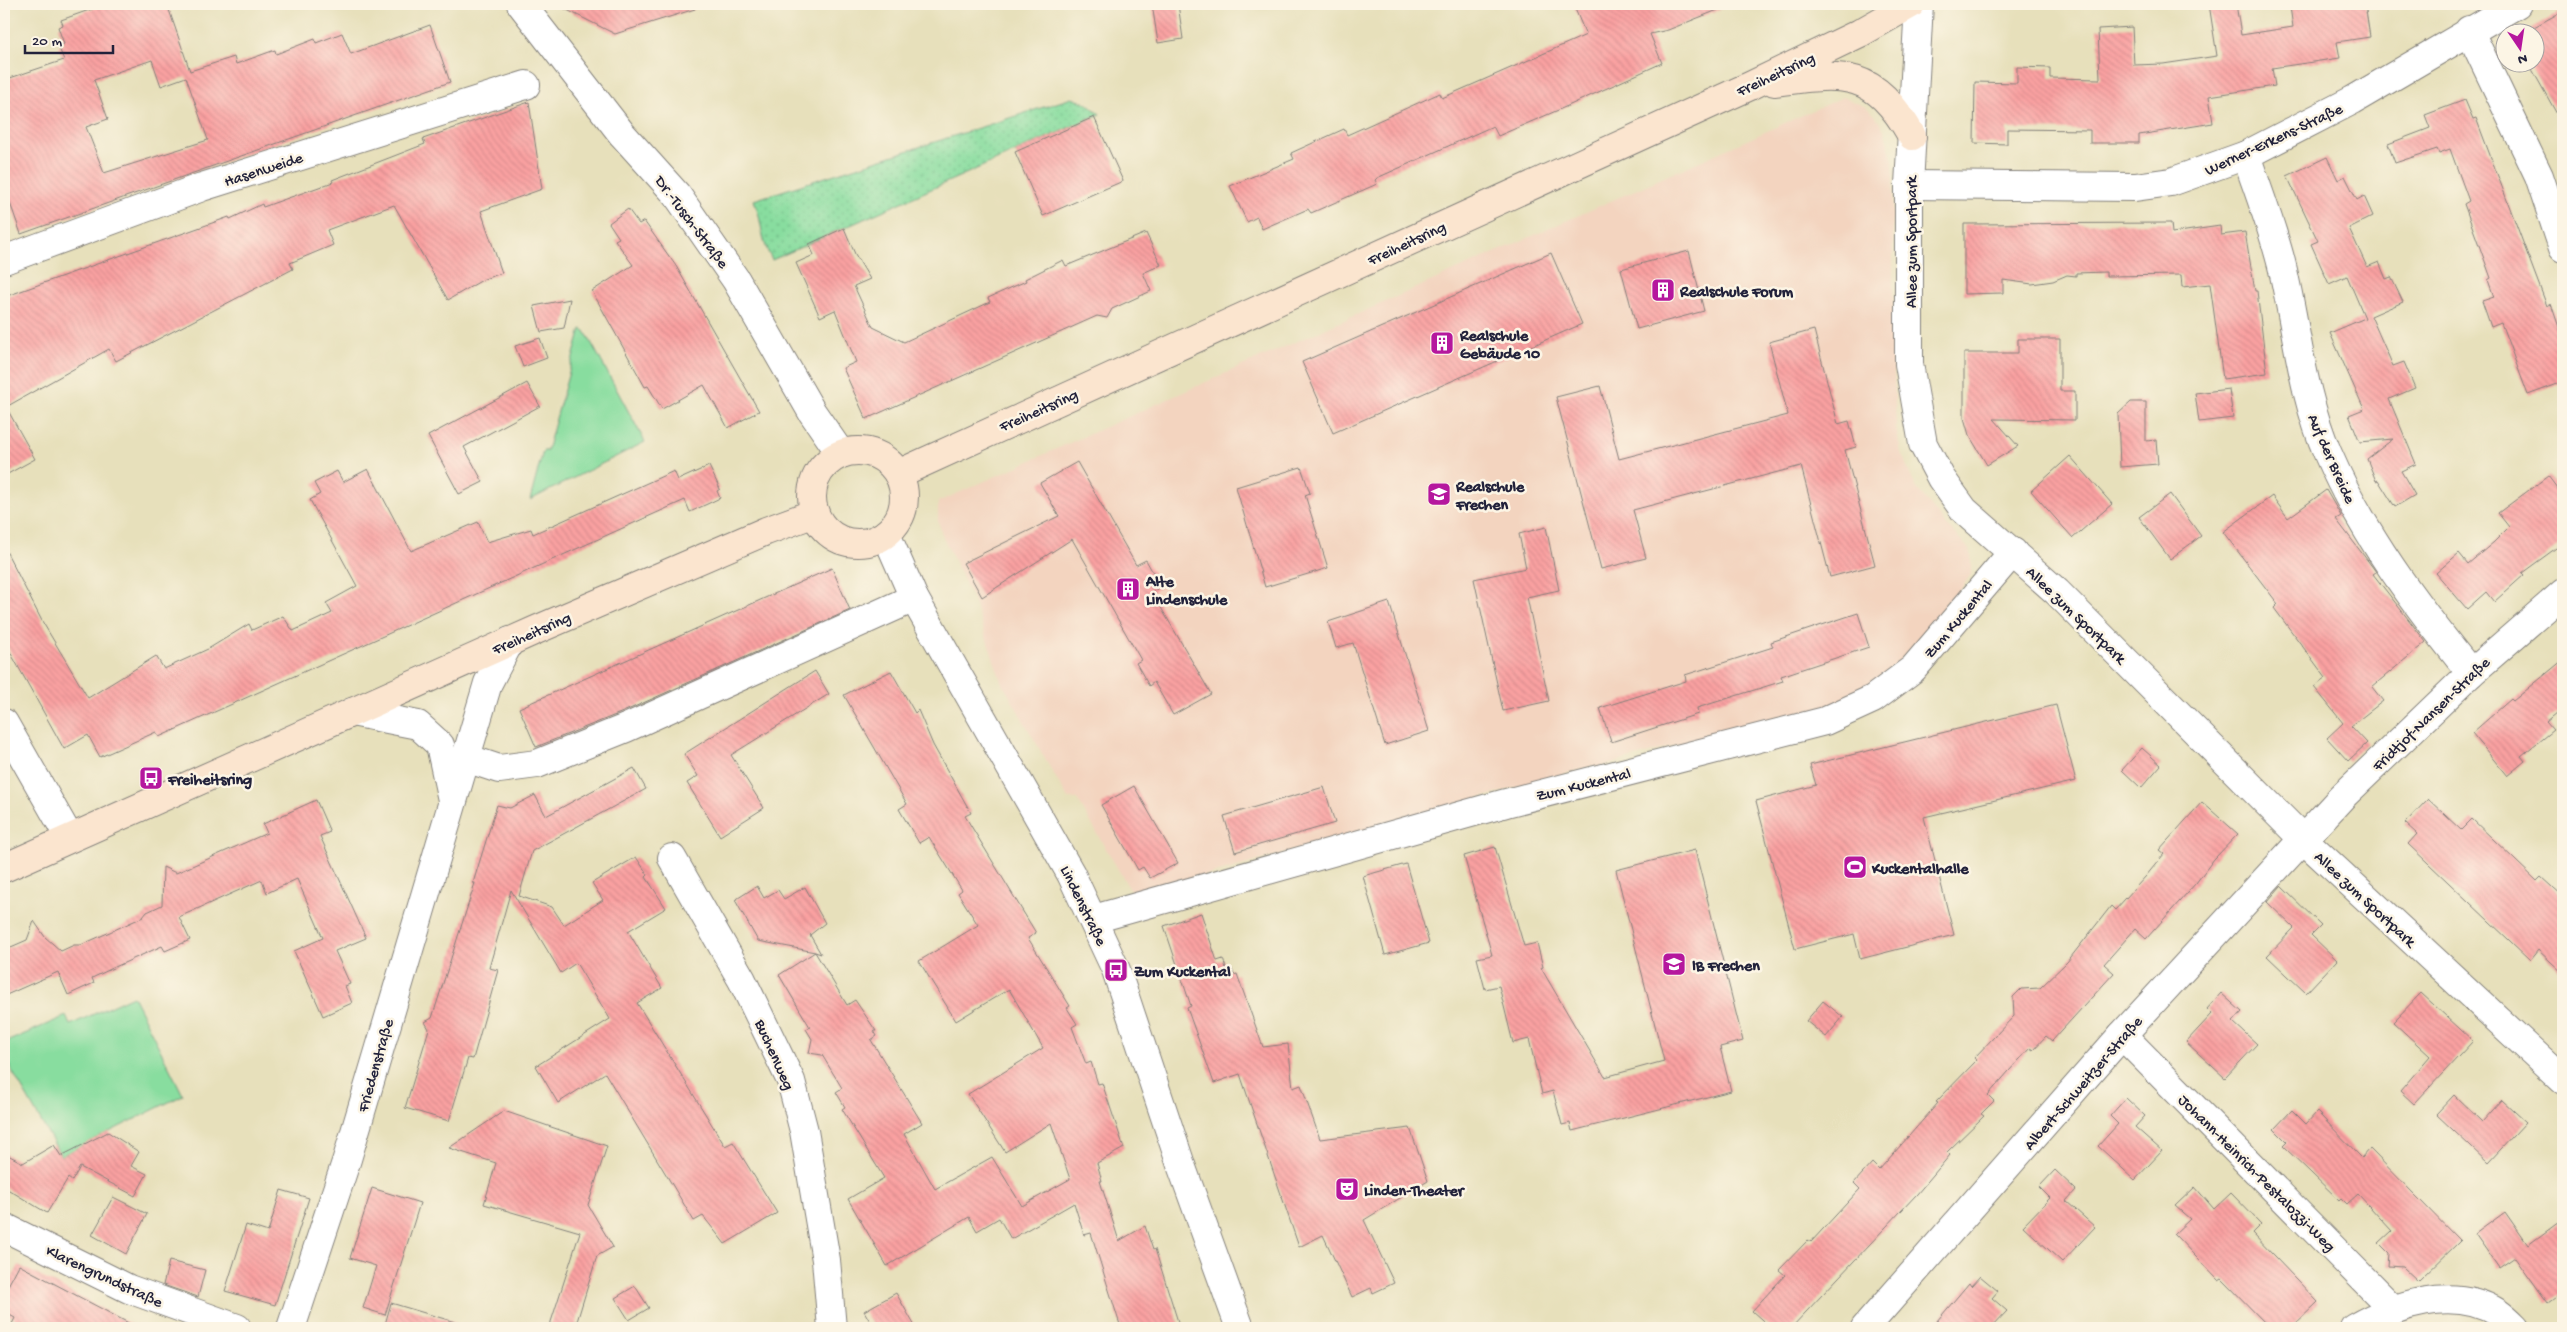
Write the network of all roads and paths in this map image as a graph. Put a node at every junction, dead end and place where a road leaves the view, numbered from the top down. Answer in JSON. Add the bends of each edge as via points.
{"nodes":[{"id":1,"x":521,"y":4,"type":"edge"},
{"id":2,"x":1911,"y":4,"type":"edge"},
{"id":3,"x":1919,"y":4,"type":"edge"},
{"id":4,"x":2517,"y":4,"type":"edge"},
{"id":5,"x":2469,"y":30,"type":"junction"},
{"id":6,"x":526,"y":85,"type":"dead end"},
{"id":7,"x":1750,"y":86,"type":"junction"},
{"id":8,"x":1912,"y":136,"type":"junction"},
{"id":9,"x":2246,"y":154,"type":"junction"},
{"id":10,"x":1909,"y":185,"type":"junction"},
{"id":11,"x":2563,"y":248,"type":"edge"},
{"id":12,"x":4,"y":260,"type":"edge"},
{"id":13,"x":841,"y":454,"type":"junction"},
{"id":14,"x":898,"y":474,"type":"junction"},
{"id":15,"x":815,"y":513,"type":"junction"},
{"id":16,"x":886,"y":534,"type":"junction"},
{"id":17,"x":2013,"y":552,"type":"junction"},
{"id":18,"x":2563,"y":593,"type":"edge"},
{"id":19,"x":914,"y":598,"type":"junction"},
{"id":20,"x":510,"y":641,"type":"junction"},
{"id":21,"x":2471,"y":673,"type":"junction"},
{"id":22,"x":352,"y":712,"type":"junction"},
{"id":23,"x":4,"y":723,"type":"edge"},
{"id":24,"x":466,"y":758,"type":"junction"},
{"id":25,"x":452,"y":800,"type":"junction"},
{"id":26,"x":69,"y":838,"type":"junction"},
{"id":27,"x":2303,"y":839,"type":"junction"},
{"id":28,"x":672,"y":858,"type":"dead end"},
{"id":29,"x":4,"y":868,"type":"edge"},
{"id":30,"x":1094,"y":919,"type":"junction"},
{"id":31,"x":2122,"y":1035,"type":"junction"},
{"id":32,"x":2563,"y":1080,"type":"edge"},
{"id":33,"x":4,"y":1226,"type":"edge"},
{"id":34,"x":2394,"y":1310,"type":"junction"},
{"id":35,"x":237,"y":1328,"type":"edge"},
{"id":36,"x":292,"y":1328,"type":"edge"},
{"id":37,"x":832,"y":1328,"type":"edge"},
{"id":38,"x":1240,"y":1328,"type":"edge"},
{"id":39,"x":1865,"y":1328,"type":"edge"},
{"id":40,"x":2354,"y":1328,"type":"edge"},
{"id":41,"x":2515,"y":1328,"type":"edge"}],
"edges":[{"from":1,"to":13,"type":"street","name":"Dr.-Tusch-Straße","via":[[622,134],[677,195],[736,280],[812,412]]},
{"from":2,"to":7,"type":"main road","name":"Freiheitsring","via":[[1860,33]]},
{"from":3,"to":8,"type":"street","name":"Allee zum Sportpark"},
{"from":4,"to":5,"type":"street","name":"Werner-Erkens-Straße"},
{"from":5,"to":9,"type":"street","name":"Werner-Erkens-Straße","via":[[2352,100]]},
{"from":5,"to":11,"type":"street","via":[[2539,176]]},
{"from":6,"to":12,"type":"street","name":"Hasenweide","via":[[202,188]]},
{"from":7,"to":8,"type":"main road","via":[[1813,78],[1851,78],[1868,84],[1886,98]]},
{"from":7,"to":14,"type":"main road","name":"Freiheitsring"},
{"from":8,"to":10,"type":"street","name":"Allee zum Sportpark"},
{"from":9,"to":10,"type":"street","name":"Werner-Erkens-Straße","via":[[2171,182],[2135,187]]},
{"from":9,"to":21,"type":"street","name":"Auf der Breide","via":[[2282,265],[2311,406],[2328,454],[2401,584]]},
{"from":10,"to":17,"type":"street","name":"Allee zum Sportpark","via":[[1909,364],[1924,444],[1941,478],[1964,510]]},
{"from":13,"to":14,"type":"main road","via":[[873,453],[888,461]]},
{"from":13,"to":15,"type":"main road","via":[[819,472],[813,485]]},
{"from":14,"to":16,"type":"main road","via":[[905,500],[902,513]]},
{"from":15,"to":16,"type":"main road","via":[[827,530],[845,541],[873,541]]},
{"from":15,"to":20,"type":"main road","name":"Freiheitsring"},
{"from":16,"to":19,"type":"street","name":"Lindenstraße"},
{"from":17,"to":27,"type":"street","name":"Allee zum Sportpark"},
{"from":17,"to":30,"type":"street","name":"Zum Kuckental","via":[[1914,669],[1874,699],[1825,721],[1506,803]]},
{"from":18,"to":21,"type":"street","name":"Fridtjof-Nansen-Straße"},
{"from":19,"to":24,"type":"street","via":[[626,728],[537,764],[499,769]]},
{"from":19,"to":30,"type":"street","name":"Lindenstraße"},
{"from":20,"to":22,"type":"main road","name":"Freiheitsring"},
{"from":20,"to":24,"type":"street","name":"Friedenstraße","via":[[488,683]]},
{"from":21,"to":27,"type":"street","name":"Fridtjof-Nansen-Straße"},
{"from":22,"to":25,"type":"street","name":"Friedenstraße","via":[[418,725],[440,745]]},
{"from":22,"to":26,"type":"main road","name":"Freiheitsring"},
{"from":23,"to":26,"type":"street"},
{"from":24,"to":25,"type":"street","name":"Friedenstraße"},
{"from":25,"to":36,"type":"street","name":"Friedenstraße","via":[[347,1159]]},
{"from":26,"to":29,"type":"main road","name":"Freiheitsring"},
{"from":27,"to":31,"type":"street","name":"Albert-Schweitzer-Straße"},
{"from":27,"to":32,"type":"street","name":"Allee zum Sportpark"},
{"from":28,"to":37,"type":"street","name":"Buchenweg","via":[[742,980],[791,1081],[804,1131],[826,1260]]},
{"from":30,"to":38,"type":"street","name":"Lindenstraße","via":[[1116,970]]},
{"from":31,"to":34,"type":"street","name":"Johann-Heinrich-Pestalozzi-Weg"},
{"from":31,"to":39,"type":"street","name":"Albert-Schweitzer-Straße"},
{"from":33,"to":35,"type":"street","name":"Klarengrundstraße","via":[[129,1289]]},
{"from":34,"to":40,"type":"street"},
{"from":34,"to":41,"type":"street","via":[[2441,1299],[2474,1302],[2497,1313]]}]}
